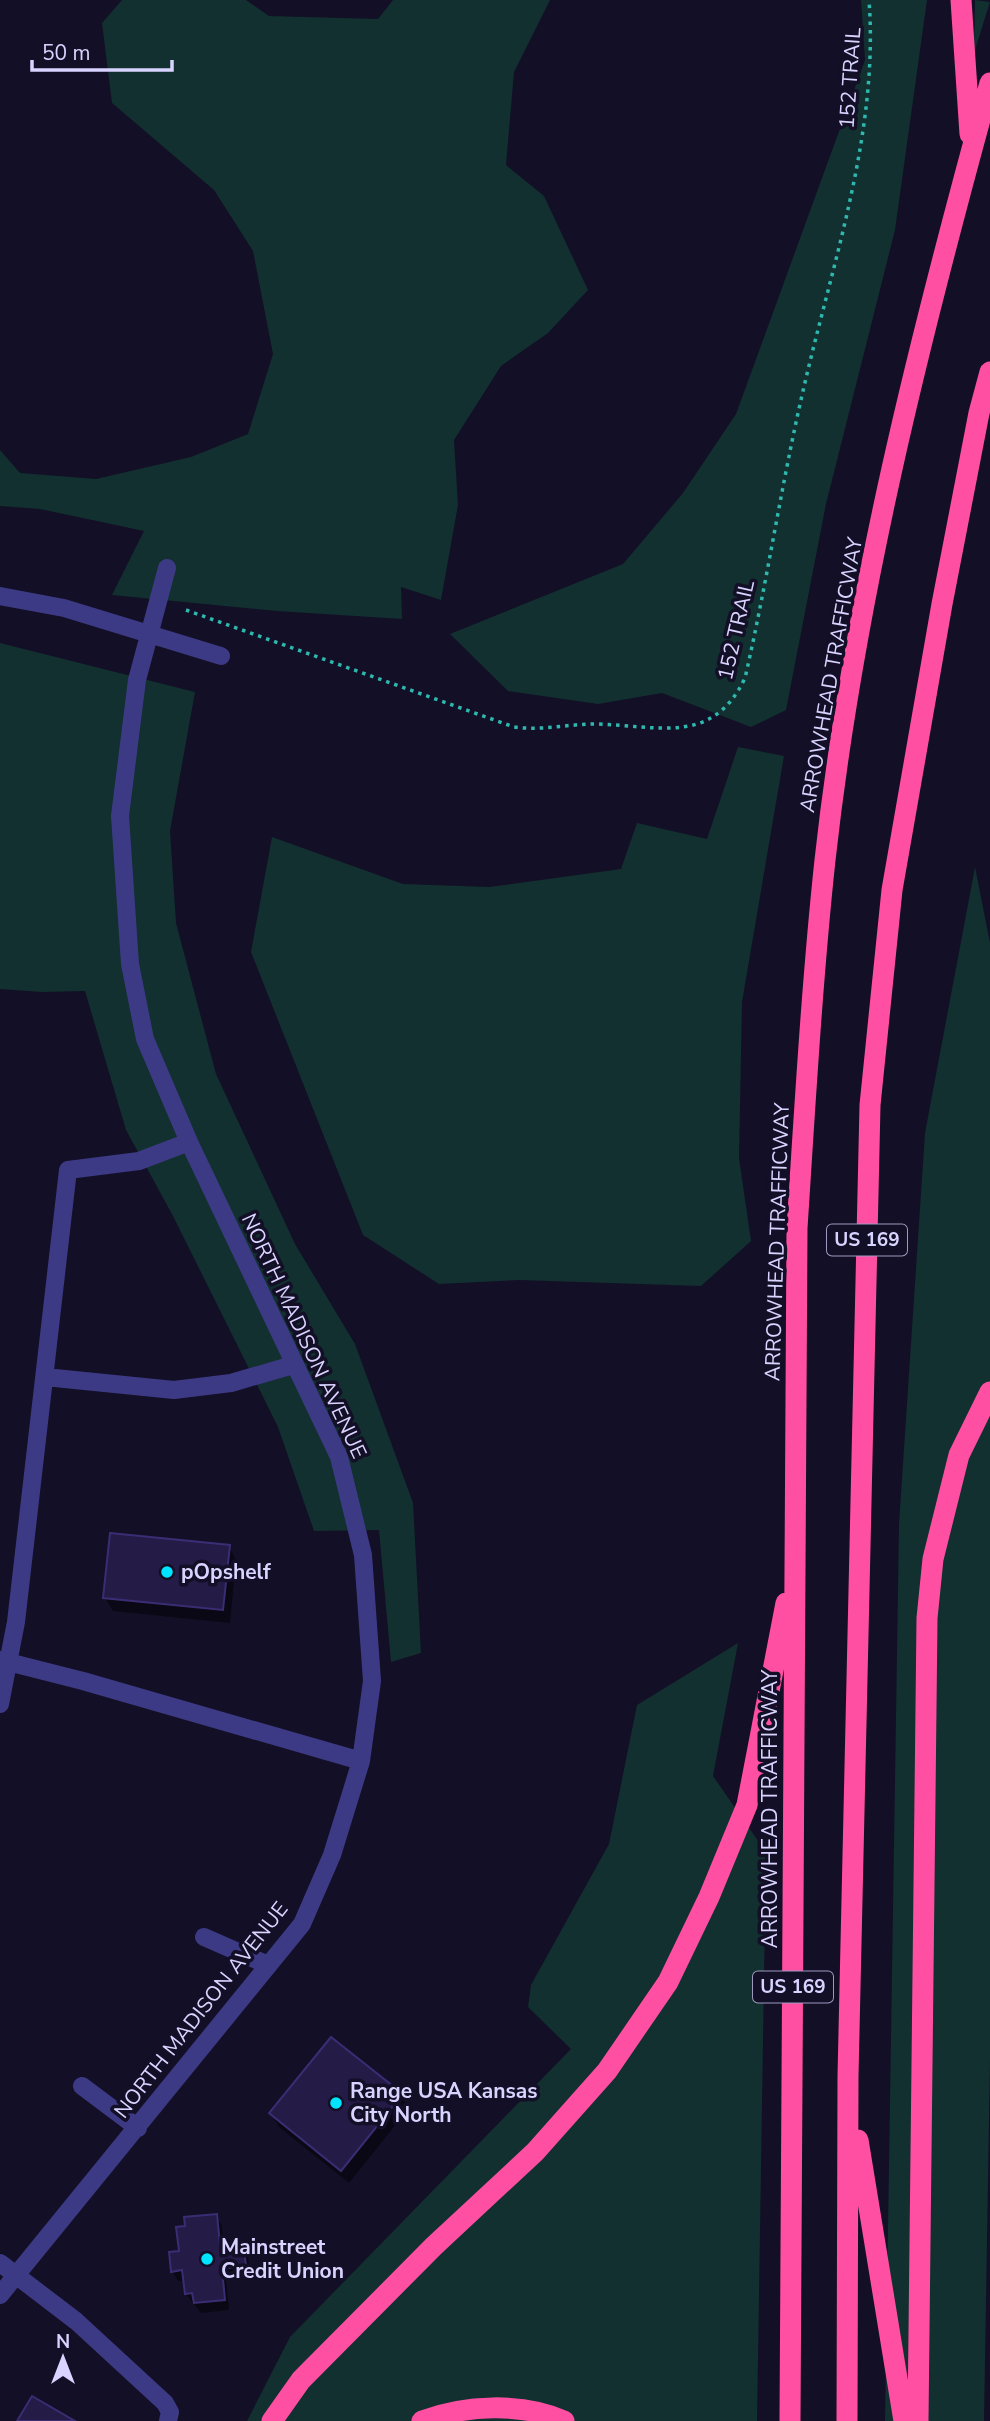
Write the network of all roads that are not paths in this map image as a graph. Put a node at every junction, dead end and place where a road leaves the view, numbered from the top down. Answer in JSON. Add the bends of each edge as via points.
{"nodes":[{"id":1,"x":961,"y":0,"type":"edge"},
{"id":2,"x":990,"y":83,"type":"edge"},
{"id":3,"x":971,"y":150,"type":"junction"},
{"id":4,"x":990,"y":372,"type":"edge"},
{"id":5,"x":167,"y":568,"type":"dead end"},
{"id":6,"x":0,"y":596,"type":"edge"},
{"id":7,"x":149,"y":632,"type":"junction"},
{"id":8,"x":221,"y":656,"type":"dead end"},
{"id":9,"x":189,"y":1142,"type":"junction"},
{"id":10,"x":293,"y":1365,"type":"junction"},
{"id":11,"x":45,"y":1377,"type":"junction"},
{"id":12,"x":990,"y":1392,"type":"edge"},
{"id":13,"x":796,"y":1553,"type":"junction"},
{"id":14,"x":5,"y":1662,"type":"edge"},
{"id":15,"x":0,"y":1704,"type":"edge"},
{"id":16,"x":361,"y":1761,"type":"junction"},
{"id":17,"x":204,"y":1937,"type":"dead end"},
{"id":18,"x":268,"y":1965,"type":"junction"},
{"id":19,"x":848,"y":2076,"type":"junction"},
{"id":20,"x":82,"y":2086,"type":"dead end"},
{"id":21,"x":138,"y":2128,"type":"junction"},
{"id":22,"x":0,"y":2263,"type":"edge"},
{"id":23,"x":16,"y":2275,"type":"junction"},
{"id":24,"x":0,"y":2295,"type":"edge"},
{"id":25,"x":168,"y":2421,"type":"edge"},
{"id":26,"x":272,"y":2421,"type":"edge"},
{"id":27,"x":422,"y":2421,"type":"edge"},
{"id":28,"x":564,"y":2421,"type":"edge"},
{"id":29,"x":790,"y":2421,"type":"edge"},
{"id":30,"x":847,"y":2421,"type":"edge"},
{"id":31,"x":904,"y":2421,"type":"edge"},
{"id":32,"x":918,"y":2421,"type":"edge"}],
"edges":[{"from":1,"to":3,"type":"highway"},
{"from":2,"to":3,"type":"highway","name":"ARROWHEAD TRAFFICWAY","number":"US 169"},
{"from":3,"to":13,"type":"highway","name":"ARROWHEAD TRAFFICWAY","number":"US 169","via":[[887,493],[852,678],[825,859],[797,1228]]},
{"from":4,"to":19,"type":"highway","number":"US 169","via":[[942,604],[892,890],[870,1105]]},
{"from":5,"to":7,"type":"street","name":"NORTH MADISON AVENUE"},
{"from":6,"to":7,"type":"street"},
{"from":7,"to":8,"type":"street"},
{"from":7,"to":9,"type":"street","name":"NORTH MADISON AVENUE","via":[[137,680],[120,816],[130,964],[145,1039]]},
{"from":9,"to":10,"type":"street","name":"NORTH MADISON AVENUE"},
{"from":9,"to":11,"type":"street","via":[[139,1161],[68,1170]]},
{"from":10,"to":11,"type":"street","via":[[231,1383],[174,1390]]},
{"from":10,"to":16,"type":"street","name":"NORTH MADISON AVENUE","via":[[339,1457],[363,1555],[372,1681]]},
{"from":11,"to":14,"type":"street"},
{"from":12,"to":32,"type":"highway","via":[[959,1455],[933,1559],[926,1618]]},
{"from":13,"to":26,"type":"highway","via":[[747,1805],[668,1982],[607,2071],[544,2142],[301,2380]]},
{"from":13,"to":29,"type":"highway","name":"ARROWHEAD TRAFFICWAY","number":"US 169"},
{"from":14,"to":15,"type":"street"},
{"from":14,"to":16,"type":"street"},
{"from":16,"to":18,"type":"street","name":"NORTH MADISON AVENUE","via":[[332,1855],[302,1924]]},
{"from":17,"to":18,"type":"street"},
{"from":18,"to":21,"type":"street","name":"NORTH MADISON AVENUE"},
{"from":19,"to":30,"type":"highway","number":"US 169"},
{"from":19,"to":31,"type":"highway"},
{"from":20,"to":21,"type":"street"},
{"from":21,"to":23,"type":"street","name":"NORTH MADISON AVENUE"},
{"from":22,"to":23,"type":"street"},
{"from":23,"to":24,"type":"street","name":"NORTH MADISON AVENUE"},
{"from":23,"to":25,"type":"street","via":[[76,2320],[165,2403]]},
{"from":27,"to":28,"type":"highway","via":[[473,2409],[517,2410]]}]}
